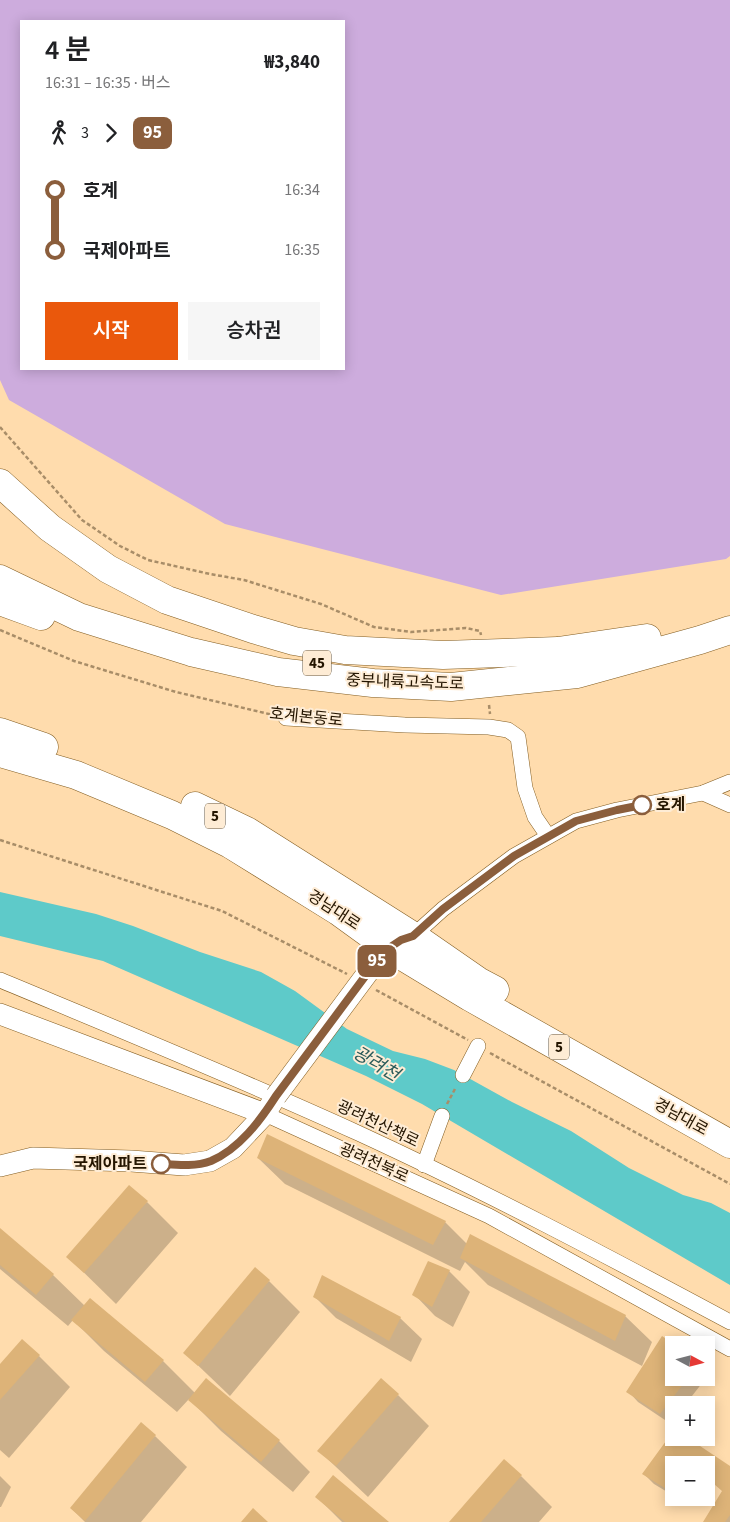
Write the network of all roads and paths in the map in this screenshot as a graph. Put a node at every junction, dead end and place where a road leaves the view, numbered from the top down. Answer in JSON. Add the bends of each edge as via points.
{"nodes":[{"id":1,"x":0,"y":427,"type":"edge"},
{"id":2,"x":0,"y":483,"type":"edge"},
{"id":3,"x":0,"y":568,"type":"edge"},
{"id":4,"x":0,"y":579,"type":"edge"},
{"id":5,"x":0,"y":601,"type":"edge"},
{"id":6,"x":730,"y":611,"type":"edge"},
{"id":7,"x":0,"y":630,"type":"edge"},
{"id":8,"x":730,"y":630,"type":"edge"},
{"id":9,"x":482,"y":638,"type":"dead end"},
{"id":10,"x":647,"y":638,"type":"junction"},
{"id":11,"x":373,"y":684,"type":"junction"},
{"id":12,"x":286,"y":718,"type":"joint"},
{"id":13,"x":0,"y":732,"type":"edge"},
{"id":14,"x":0,"y":752,"type":"edge"},
{"id":15,"x":730,"y":782,"type":"edge"},
{"id":16,"x":703,"y":794,"type":"junction"},
{"id":17,"x":730,"y":805,"type":"edge"},
{"id":18,"x":548,"y":836,"type":"junction"},
{"id":19,"x":413,"y":936,"type":"junction"},
{"id":20,"x":381,"y":958,"type":"junction"},
{"id":21,"x":0,"y":980,"type":"edge"},
{"id":22,"x":0,"y":1014,"type":"edge"},
{"id":23,"x":478,"y":1046,"type":"dead end"},
{"id":24,"x":463,"y":1075,"type":"joint"},
{"id":25,"x":270,"y":1105,"type":"junction"},
{"id":26,"x":442,"y":1116,"type":"joint"},
{"id":27,"x":730,"y":1124,"type":"edge"},
{"id":28,"x":730,"y":1144,"type":"edge"},
{"id":29,"x":424,"y":1165,"type":"junction"},
{"id":30,"x":0,"y":1166,"type":"edge"},
{"id":31,"x":730,"y":1322,"type":"edge"},
{"id":32,"x":730,"y":1350,"type":"edge"}],
"edges":[{"from":1,"to":9,"type":"path","via":[[82,520],[120,546],[148,560],[244,580],[321,604],[374,626],[411,632],[466,628],[480,631]]},
{"from":2,"to":10,"type":"highway","via":[[50,528],[108,569],[166,600],[294,641],[345,650],[443,655],[558,651]]},
{"from":3,"to":10,"type":"highway","name":"중부내륙고속도로","number":"45","via":[[85,606],[181,639],[274,659],[352,667],[456,668],[569,658]]},
{"from":4,"to":11,"type":"highway","name":"중부내륙고속도로","number":"45","via":[[79,617],[191,652],[278,672]]},
{"from":5,"to":11,"type":"highway","via":[[128,649],[200,667],[277,682]]},
{"from":6,"to":10,"type":"highway","name":"중부내륙고속도로","number":"45"},
{"from":7,"to":12,"type":"path","name":"호계본동로","via":[[74,661],[176,692]]},
{"from":8,"to":11,"type":"highway","name":"중부내륙고속도로","number":"45","via":[[577,674],[451,687]]},
{"from":12,"to":18,"type":"street","name":"호계본동로","via":[[508,730],[518,737],[525,788],[535,817]]},
{"from":13,"to":19,"type":"highway","name":"경남대로","number":"5","via":[[82,759],[247,831]]},
{"from":14,"to":20,"type":"highway","name":"경남대로","number":"5","via":[[76,775],[172,815],[230,844],[338,911]]},
{"from":15,"to":16,"type":"street"},
{"from":16,"to":17,"type":"street"},
{"from":16,"to":18,"type":"street","via":[[576,821]]},
{"from":18,"to":19,"type":"street","via":[[514,856],[443,909]]},
{"from":19,"to":20,"type":"street","via":[[401,940]]},
{"from":19,"to":27,"type":"highway","name":"경남대로","number":"5","via":[[478,981]]},
{"from":20,"to":25,"type":"street","bridge":true},
{"from":20,"to":28,"type":"highway","name":"경남대로","number":"5","via":[[470,997]]},
{"from":21,"to":25,"type":"street","name":"광려천산책로","via":[[234,1077]]},
{"from":22,"to":25,"type":"street","name":"광려천북로"},
{"from":23,"to":24,"type":"street"},
{"from":24,"to":26,"type":"path"},
{"from":25,"to":29,"type":"street","name":"광려천산책로","via":[[359,1134]]},
{"from":25,"to":30,"type":"street","via":[[233,1148],[210,1161],[184,1165],[33,1158]]},
{"from":25,"to":32,"type":"street","name":"광려천북로","via":[[489,1216]]},
{"from":26,"to":29,"type":"street"},
{"from":29,"to":31,"type":"street","name":"광려천산책로"}]}
